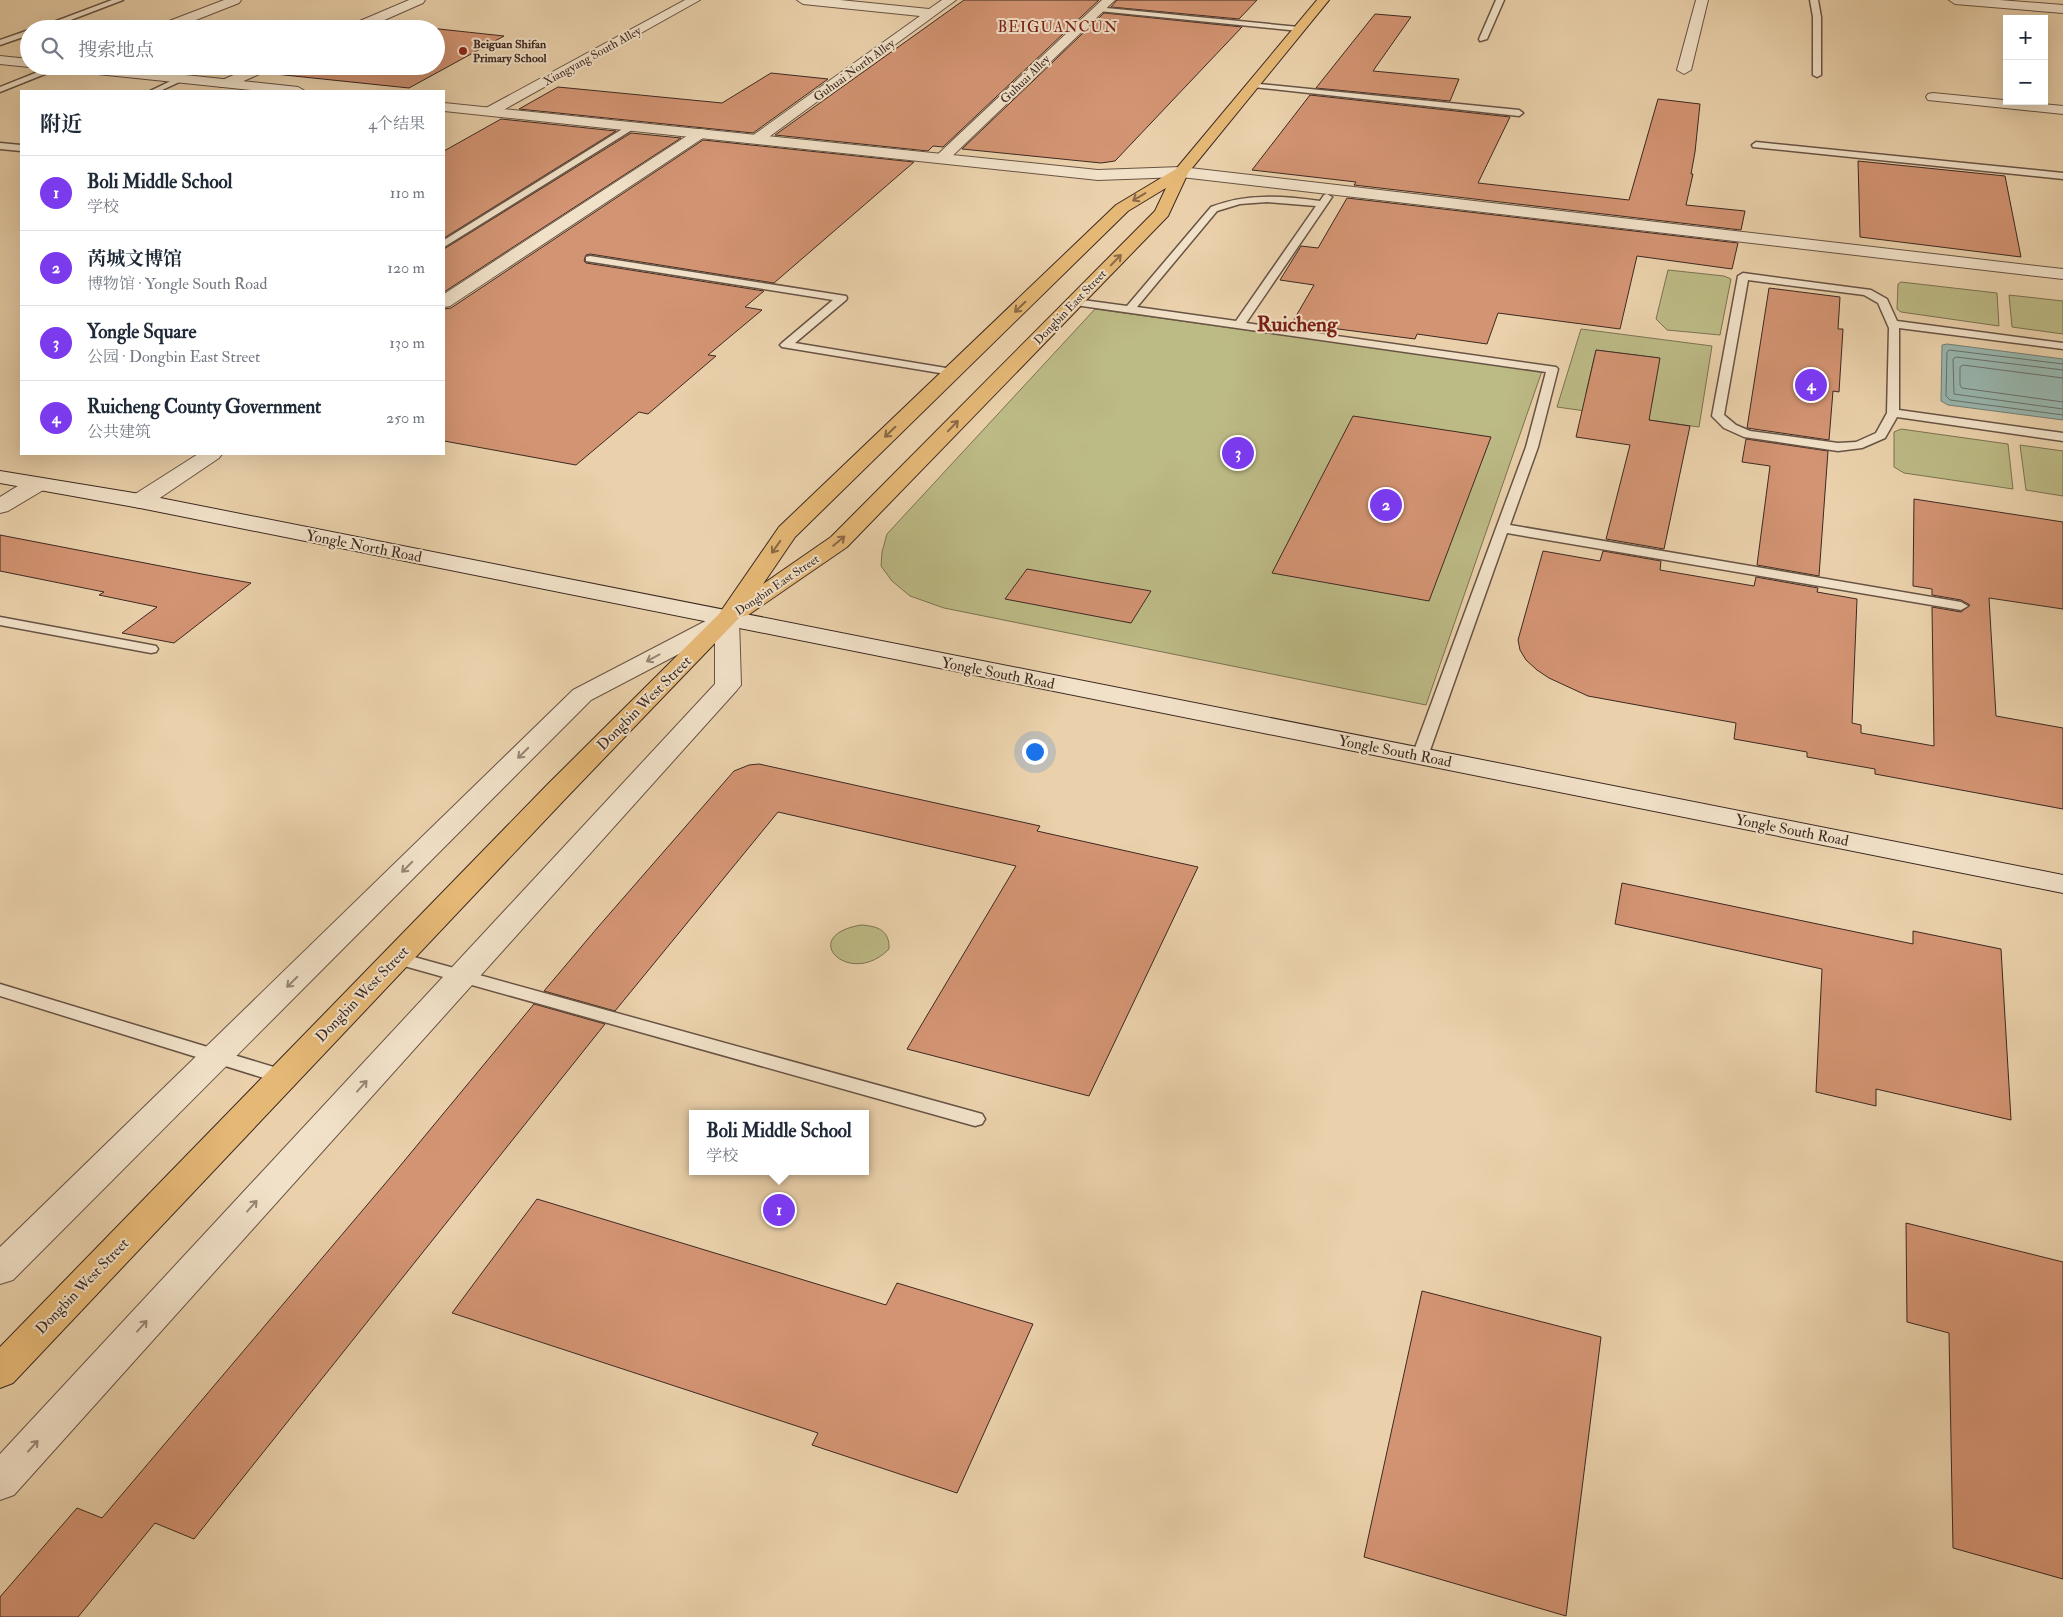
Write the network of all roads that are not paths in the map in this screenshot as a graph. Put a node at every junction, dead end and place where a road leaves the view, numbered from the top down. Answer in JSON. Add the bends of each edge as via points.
{"nodes":[{"id":1,"x":119,"y":0,"type":"edge"},
{"id":2,"x":235,"y":0,"type":"edge"},
{"id":3,"x":419,"y":0,"type":"edge"},
{"id":4,"x":694,"y":0,"type":"edge"},
{"id":5,"x":803,"y":0,"type":"edge"},
{"id":6,"x":950,"y":0,"type":"edge"},
{"id":7,"x":1323,"y":0,"type":"edge"},
{"id":8,"x":1500,"y":0,"type":"edge"},
{"id":9,"x":1702,"y":0,"type":"edge"},
{"id":10,"x":1814,"y":0,"type":"edge"},
{"id":11,"x":1955,"y":0,"type":"edge"},
{"id":12,"x":1104,"y":4,"type":"edge"},
{"id":13,"x":2063,"y":9,"type":"edge"},
{"id":14,"x":932,"y":13,"type":"junction"},
{"id":15,"x":64,"y":20,"type":"edge"},
{"id":16,"x":185,"y":20,"type":"edge"},
{"id":17,"x":373,"y":20,"type":"edge"},
{"id":18,"x":1299,"y":29,"type":"junction"},
{"id":19,"x":20,"y":35,"type":"edge"},
{"id":20,"x":1483,"y":39,"type":"dead end"},
{"id":21,"x":0,"y":43,"type":"edge"},
{"id":22,"x":0,"y":60,"type":"edge"},
{"id":23,"x":20,"y":62,"type":"edge"},
{"id":24,"x":1684,"y":70,"type":"dead end"},
{"id":25,"x":38,"y":75,"type":"edge"},
{"id":26,"x":146,"y":75,"type":"edge"},
{"id":27,"x":246,"y":75,"type":"edge"},
{"id":28,"x":1817,"y":75,"type":"dead end"},
{"id":29,"x":182,"y":79,"type":"junction"},
{"id":30,"x":226,"y":84,"type":"junction"},
{"id":31,"x":1253,"y":85,"type":"junction"},
{"id":32,"x":0,"y":90,"type":"edge"},
{"id":33,"x":156,"y":90,"type":"edge"},
{"id":34,"x":288,"y":90,"type":"edge"},
{"id":35,"x":1933,"y":98,"type":"dead end"},
{"id":36,"x":445,"y":106,"type":"edge"},
{"id":37,"x":2063,"y":110,"type":"edge"},
{"id":38,"x":491,"y":112,"type":"junction"},
{"id":39,"x":1519,"y":113,"type":"dead end"},
{"id":40,"x":632,"y":126,"type":"junction"},
{"id":41,"x":701,"y":134,"type":"junction"},
{"id":42,"x":757,"y":139,"type":"junction"},
{"id":43,"x":1756,"y":145,"type":"dead end"},
{"id":44,"x":0,"y":146,"type":"edge"},
{"id":45,"x":20,"y":148,"type":"edge"},
{"id":46,"x":941,"y":159,"type":"junction"},
{"id":47,"x":1181,"y":172,"type":"junction"},
{"id":48,"x":2063,"y":176,"type":"edge"},
{"id":49,"x":1332,"y":190,"type":"junction"},
{"id":50,"x":1322,"y":204,"type":"junction"},
{"id":51,"x":445,"y":243,"type":"edge"},
{"id":52,"x":590,"y":259,"type":"dead end"},
{"id":53,"x":2063,"y":274,"type":"edge"},
{"id":54,"x":445,"y":301,"type":"edge"},
{"id":55,"x":1075,"y":302,"type":"junction"},
{"id":56,"x":1130,"y":310,"type":"junction"},
{"id":57,"x":1892,"y":324,"type":"junction"},
{"id":58,"x":1239,"y":325,"type":"junction"},
{"id":59,"x":2063,"y":346,"type":"edge"},
{"id":60,"x":952,"y":372,"type":"junction"},
{"id":61,"x":1893,"y":413,"type":"junction"},
{"id":62,"x":2063,"y":437,"type":"edge"},
{"id":63,"x":210,"y":455,"type":"edge"},
{"id":64,"x":0,"y":477,"type":"edge"},
{"id":65,"x":37,"y":484,"type":"junction"},
{"id":66,"x":140,"y":501,"type":"junction"},
{"id":67,"x":0,"y":506,"type":"edge"},
{"id":68,"x":1502,"y":528,"type":"junction"},
{"id":69,"x":1961,"y":606,"type":"dead end"},
{"id":70,"x":727,"y":619,"type":"junction"},
{"id":71,"x":0,"y":621,"type":"edge"},
{"id":72,"x":151,"y":649,"type":"dead end"},
{"id":73,"x":1420,"y":756,"type":"junction"},
{"id":74,"x":2063,"y":884,"type":"edge"},
{"id":75,"x":396,"y":958,"type":"junction"},
{"id":76,"x":462,"y":976,"type":"junction"},
{"id":77,"x":0,"y":990,"type":"edge"},
{"id":78,"x":216,"y":1056,"type":"junction"},
{"id":79,"x":283,"y":1077,"type":"junction"},
{"id":80,"x":975,"y":1119,"type":"dead end"},
{"id":81,"x":0,"y":1270,"type":"edge"},
{"id":82,"x":0,"y":1372,"type":"edge"},
{"id":83,"x":0,"y":1482,"type":"edge"}],
"edges":[{"from":1,"to":15,"type":"lane"},
{"from":2,"to":16,"type":"street"},
{"from":3,"to":17,"type":"street"},
{"from":4,"to":38,"type":"street","name":"Xiangyang South Alley"},
{"from":5,"to":14,"type":"street"},
{"from":6,"to":14,"type":"street","name":"Guhuai North Alley"},
{"from":7,"to":18,"type":"main road","name":"Dongbin East Street"},
{"from":8,"to":20,"type":"lane"},
{"from":9,"to":24,"type":"street"},
{"from":10,"to":28,"type":"lane"},
{"from":11,"to":13,"type":"street"},
{"from":12,"to":18,"type":"lane"},
{"from":12,"to":46,"type":"street","name":"Guhuai Alley"},
{"from":14,"to":42,"type":"street","name":"Guhuai North Alley"},
{"from":18,"to":31,"type":"main road","name":"Dongbin East Street"},
{"from":19,"to":21,"type":"lane"},
{"from":22,"to":23,"type":"street"},
{"from":25,"to":32,"type":"lane"},
{"from":26,"to":29,"type":"street"},
{"from":27,"to":30,"type":"street"},
{"from":29,"to":30,"type":"street"},
{"from":29,"to":33,"type":"lane"},
{"from":30,"to":34,"type":"street"},
{"from":31,"to":39,"type":"lane"},
{"from":31,"to":47,"type":"main road","name":"Dongbin East Street"},
{"from":35,"to":37,"type":"street"},
{"from":36,"to":38,"type":"street"},
{"from":38,"to":40,"type":"street"},
{"from":40,"to":41,"type":"street"},
{"from":40,"to":51,"type":"lane"},
{"from":41,"to":42,"type":"street"},
{"from":41,"to":54,"type":"street"},
{"from":42,"to":46,"type":"street"},
{"from":43,"to":48,"type":"lane"},
{"from":44,"to":45,"type":"lane"},
{"from":46,"to":47,"type":"street","via":[[1098,175]]},
{"from":47,"to":49,"type":"street"},
{"from":55,"to":47,"type":"main road","name":"Dongbin East Street","one_way":true,"via":[[1162,213]]},
{"from":47,"to":60,"type":"main road","name":"Dongbin East Street","one_way":true,"via":[[1122,208]]},
{"from":49,"to":50,"type":"lane"},
{"from":49,"to":53,"type":"street"},
{"from":50,"to":56,"type":"lane","via":[[1250,200],[1214,209]]},
{"from":50,"to":58,"type":"lane"},
{"from":52,"to":60,"type":"lane","via":[[842,298],[786,345]]},
{"from":55,"to":56,"type":"lane"},
{"from":70,"to":55,"type":"main road","name":"Dongbin East Street","one_way":true,"via":[[839,542]]},
{"from":56,"to":58,"type":"lane"},
{"from":57,"to":59,"type":"lane"},
{"from":57,"to":61,"type":"lane"},
{"from":57,"to":61,"type":"lane","via":[[1883,301],[1867,292],[1743,276],[1718,416],[1726,424],[1748,434],[1838,447],[1858,445],[1881,436]]},
{"from":58,"to":68,"type":"lane","via":[[1552,369],[1532,446]]},
{"from":60,"to":70,"type":"main road","name":"Dongbin East Street","one_way":true,"via":[[787,532]]},
{"from":61,"to":62,"type":"lane"},
{"from":63,"to":66,"type":"street"},
{"from":64,"to":65,"type":"street","name":"Yongle North Road"},
{"from":65,"to":66,"type":"street","name":"Yongle North Road"},
{"from":65,"to":67,"type":"street"},
{"from":66,"to":70,"type":"street","name":"Yongle North Road"},
{"from":68,"to":69,"type":"lane"},
{"from":68,"to":73,"type":"lane"},
{"from":70,"to":73,"type":"street","name":"Yongle South Road"},
{"from":70,"to":75,"type":"main road","name":"Dongbin West Street"},
{"from":70,"to":76,"type":"street","via":[[728,685]]},
{"from":70,"to":78,"type":"street","one_way":true,"via":[[582,695]]},
{"from":71,"to":72,"type":"lane"},
{"from":73,"to":74,"type":"street","name":"Yongle South Road"},
{"from":75,"to":76,"type":"lane"},
{"from":75,"to":79,"type":"main road","name":"Dongbin West Street"},
{"from":76,"to":80,"type":"lane"},
{"from":83,"to":76,"type":"street","one_way":true},
{"from":77,"to":78,"type":"lane"},
{"from":78,"to":79,"type":"lane"},
{"from":78,"to":81,"type":"street"},
{"from":79,"to":82,"type":"main road","name":"Dongbin West Street"}]}
